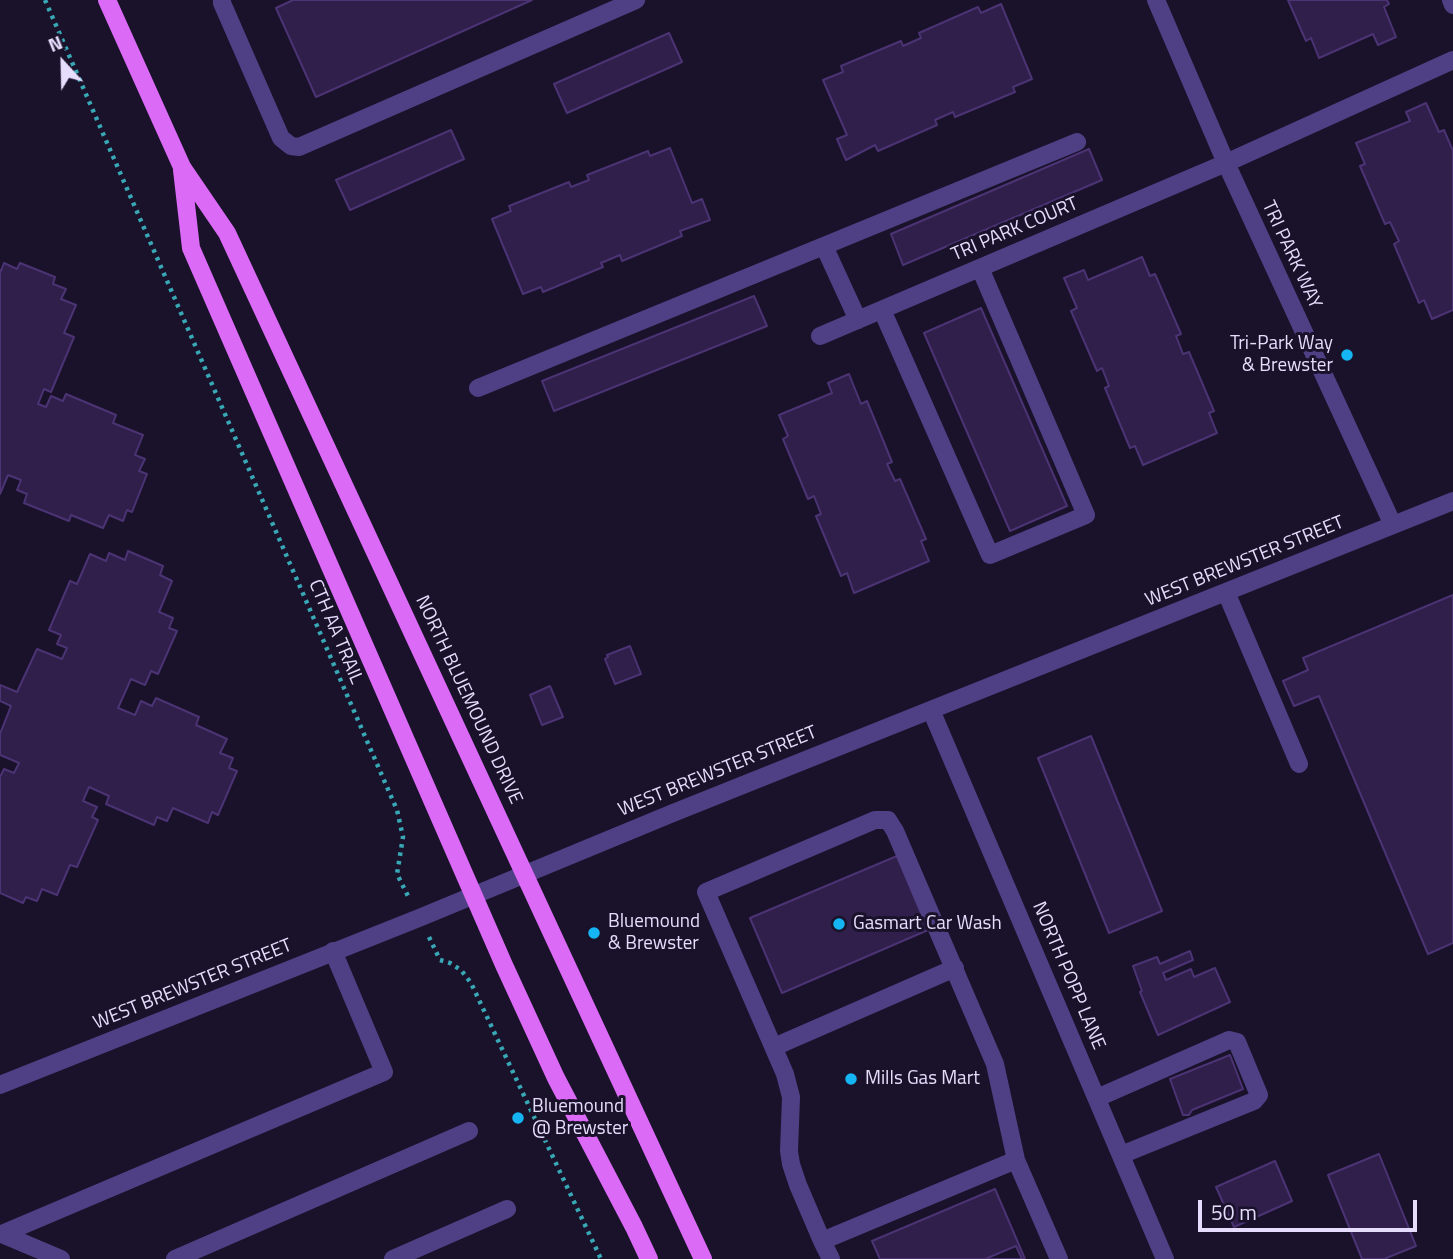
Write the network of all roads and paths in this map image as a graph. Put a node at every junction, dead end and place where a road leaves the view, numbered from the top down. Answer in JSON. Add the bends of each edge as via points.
{"nodes":[{"id":1,"x":46,"y":0,"type":"edge"},
{"id":2,"x":107,"y":0,"type":"edge"},
{"id":3,"x":222,"y":0,"type":"edge"},
{"id":4,"x":636,"y":0,"type":"edge"},
{"id":5,"x":1156,"y":0,"type":"edge"},
{"id":6,"x":1451,"y":0,"type":"edge"},
{"id":7,"x":1453,"y":5,"type":"edge"},
{"id":8,"x":1453,"y":60,"type":"edge"},
{"id":9,"x":1077,"y":142,"type":"dead end"},
{"id":10,"x":1226,"y":163,"type":"junction"},
{"id":11,"x":182,"y":167,"type":"junction"},
{"id":12,"x":824,"y":246,"type":"junction"},
{"id":13,"x":980,"y":268,"type":"junction"},
{"id":14,"x":882,"y":310,"type":"junction"},
{"id":15,"x":859,"y":320,"type":"junction"},
{"id":16,"x":820,"y":337,"type":"dead end"},
{"id":17,"x":478,"y":388,"type":"dead end"},
{"id":18,"x":1453,"y":501,"type":"edge"},
{"id":19,"x":1393,"y":525,"type":"junction"},
{"id":20,"x":1226,"y":592,"type":"junction"},
{"id":21,"x":931,"y":710,"type":"junction"},
{"id":22,"x":1299,"y":764,"type":"dead end"},
{"id":23,"x":525,"y":874,"type":"junction"},
{"id":24,"x":474,"y":895,"type":"junction"},
{"id":25,"x":419,"y":918,"type":"junction"},
{"id":26,"x":333,"y":951,"type":"junction"},
{"id":27,"x":955,"y":968,"type":"junction"},
{"id":28,"x":774,"y":1047,"type":"junction"},
{"id":29,"x":0,"y":1085,"type":"edge"},
{"id":30,"x":1097,"y":1098,"type":"junction"},
{"id":31,"x":469,"y":1131,"type":"dead end"},
{"id":32,"x":1121,"y":1154,"type":"junction"},
{"id":33,"x":1016,"y":1160,"type":"junction"},
{"id":34,"x":507,"y":1209,"type":"dead end"},
{"id":35,"x":1,"y":1234,"type":"edge"},
{"id":36,"x":822,"y":1241,"type":"junction"},
{"id":37,"x":61,"y":1259,"type":"edge"},
{"id":38,"x":175,"y":1259,"type":"edge"},
{"id":39,"x":393,"y":1259,"type":"edge"},
{"id":40,"x":601,"y":1259,"type":"edge"},
{"id":41,"x":649,"y":1259,"type":"edge"},
{"id":42,"x":703,"y":1259,"type":"edge"},
{"id":43,"x":831,"y":1259,"type":"edge"},
{"id":44,"x":1059,"y":1259,"type":"edge"},
{"id":45,"x":1165,"y":1259,"type":"edge"}],
"edges":[{"from":1,"to":25,"type":"path","name":"CTH AA TRAIL","via":[[397,810],[404,836],[397,874]]},
{"from":2,"to":11,"type":"main road","name":"NORTH BLUEMOUND DRIVE"},
{"from":3,"to":4,"type":"street","via":[[281,138],[299,148]]},
{"from":5,"to":10,"type":"street","name":"TRI PARK WAY"},
{"from":6,"to":7,"type":"street"},
{"from":8,"to":10,"type":"street","name":"TRI PARK COURT"},
{"from":9,"to":12,"type":"street"},
{"from":10,"to":13,"type":"street","name":"TRI PARK COURT"},
{"from":10,"to":19,"type":"street","name":"TRI PARK WAY"},
{"from":11,"to":23,"type":"main road","name":"NORTH BLUEMOUND DRIVE","via":[[228,233]]},
{"from":11,"to":24,"type":"main road","name":"NORTH BLUEMOUND DRIVE","via":[[191,248]]},
{"from":12,"to":15,"type":"street"},
{"from":12,"to":17,"type":"street"},
{"from":13,"to":14,"type":"street","name":"TRI PARK COURT"},
{"from":13,"to":14,"type":"street","via":[[1086,515],[990,555]]},
{"from":14,"to":15,"type":"street","name":"TRI PARK COURT"},
{"from":15,"to":16,"type":"street","name":"TRI PARK COURT"},
{"from":18,"to":19,"type":"street","name":"WEST BREWSTER STREET"},
{"from":19,"to":20,"type":"street","name":"WEST BREWSTER STREET"},
{"from":20,"to":21,"type":"street","name":"WEST BREWSTER STREET"},
{"from":20,"to":22,"type":"street"},
{"from":21,"to":23,"type":"street","name":"WEST BREWSTER STREET"},
{"from":21,"to":30,"type":"street","name":"NORTH POPP LANE"},
{"from":23,"to":24,"type":"street","name":"WEST BREWSTER STREET"},
{"from":23,"to":42,"type":"main road","name":"NORTH BLUEMOUND DRIVE"},
{"from":24,"to":25,"type":"street","name":"WEST BREWSTER STREET"},
{"from":24,"to":41,"type":"main road","name":"NORTH BLUEMOUND DRIVE","via":[[556,1078]]},
{"from":25,"to":26,"type":"street","name":"WEST BREWSTER STREET"},
{"from":25,"to":40,"type":"path","name":"CTH AA TRAIL","via":[[440,960],[461,970],[471,983]]},
{"from":26,"to":29,"type":"street","name":"WEST BREWSTER STREET"},
{"from":26,"to":35,"type":"street","via":[[384,1072]]},
{"from":27,"to":28,"type":"street"},
{"from":27,"to":28,"type":"street","via":[[888,820],[875,820],[706,892]]},
{"from":27,"to":33,"type":"street","via":[[995,1064]]},
{"from":28,"to":36,"type":"street","via":[[791,1097],[791,1164]]},
{"from":30,"to":32,"type":"street","name":"NORTH POPP LANE"},
{"from":30,"to":32,"type":"street","via":[[1229,1040],[1237,1042],[1259,1095],[1254,1101]]},
{"from":31,"to":38,"type":"street"},
{"from":32,"to":45,"type":"street","name":"NORTH POPP LANE"},
{"from":33,"to":36,"type":"street"},
{"from":33,"to":44,"type":"street"},
{"from":34,"to":39,"type":"street"},
{"from":35,"to":37,"type":"street"},
{"from":36,"to":43,"type":"street"}]}
